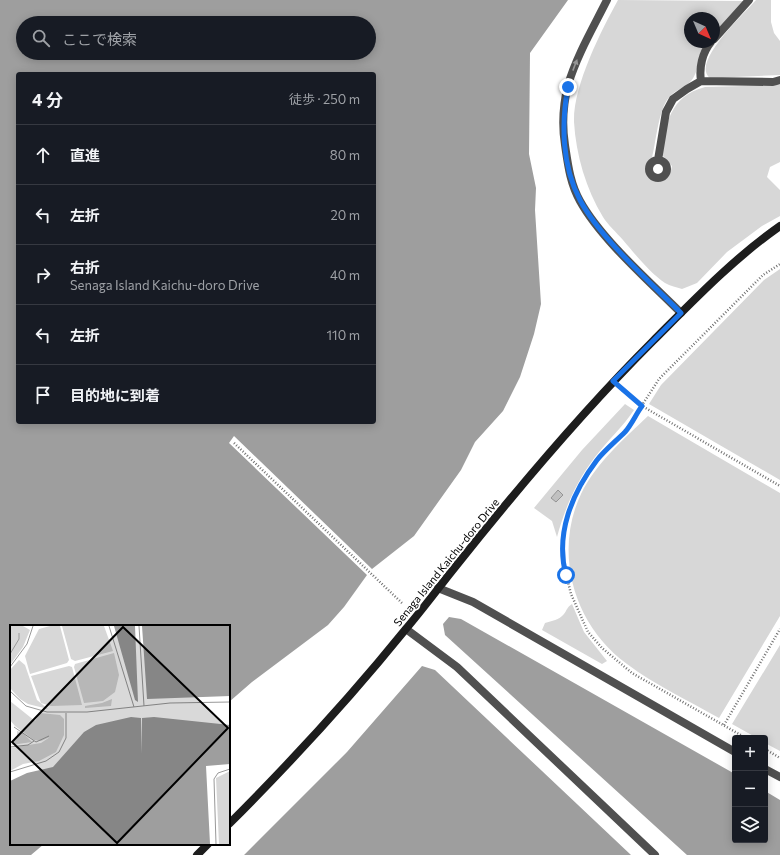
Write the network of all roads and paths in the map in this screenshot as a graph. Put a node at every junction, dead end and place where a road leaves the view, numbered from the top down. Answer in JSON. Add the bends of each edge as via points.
{"nodes":[{"id":1,"x":607,"y":0,"type":"edge"},
{"id":2,"x":749,"y":0,"type":"edge"},
{"id":3,"x":720,"y":32,"type":"edge"},
{"id":4,"x":707,"y":48,"type":"edge"},
{"id":5,"x":780,"y":80,"type":"edge"},
{"id":6,"x":701,"y":81,"type":"junction"},
{"id":7,"x":658,"y":160,"type":"dead end"},
{"id":8,"x":780,"y":226,"type":"edge"},
{"id":9,"x":780,"y":264,"type":"edge"},
{"id":10,"x":681,"y":313,"type":"junction"},
{"id":11,"x":613,"y":381,"type":"junction"},
{"id":12,"x":642,"y":406,"type":"junction"},
{"id":13,"x":234,"y":443,"type":"dead end"},
{"id":14,"x":780,"y":486,"type":"edge"},
{"id":15,"x":438,"y":588,"type":"junction"},
{"id":16,"x":403,"y":604,"type":"dead end"},
{"id":17,"x":406,"y":629,"type":"junction"},
{"id":18,"x":780,"y":629,"type":"edge"},
{"id":19,"x":724,"y":726,"type":"junction"},
{"id":20,"x":740,"y":735,"type":"edge"},
{"id":21,"x":732,"y":750,"type":"edge"},
{"id":22,"x":768,"y":751,"type":"edge"},
{"id":23,"x":780,"y":758,"type":"edge"},
{"id":24,"x":768,"y":771,"type":"edge"},
{"id":25,"x":780,"y":777,"type":"edge"},
{"id":26,"x":230,"y":823,"type":"edge"},
{"id":27,"x":207,"y":845,"type":"edge"},
{"id":28,"x":197,"y":855,"type":"edge"},
{"id":29,"x":655,"y":855,"type":"edge"}],
"edges":[{"from":10,"to":1,"type":"street","one_way":true,"via":[[589,215],[569,171],[564,133],[568,87],[581,51]]},
{"from":2,"to":3,"type":"street"},
{"from":4,"to":6,"type":"street","via":[[700,68]]},
{"from":5,"to":6,"type":"street"},
{"from":6,"to":7,"type":"street","via":[[673,99],[669,106]]},
{"from":8,"to":10,"type":"street","name":"Senaga Island Kaichu-doro Drive","via":[[756,243]]},
{"from":9,"to":12,"type":"path","via":[[764,275],[659,379]]},
{"from":10,"to":11,"type":"street","name":"Senaga Island Kaichu-doro Drive"},
{"from":11,"to":12,"type":"path"},
{"from":11,"to":15,"type":"street","name":"Senaga Island Kaichu-doro Drive","via":[[496,516]]},
{"from":12,"to":14,"type":"path"},
{"from":12,"to":19,"type":"path","via":[[626,430],[598,459],[571,504],[562,544],[564,566],[579,614],[588,632],[602,648],[632,673]]},
{"from":13,"to":16,"type":"path"},
{"from":15,"to":17,"type":"street","name":"Senaga Island Kaichu-doro Drive"},
{"from":15,"to":21,"type":"street","via":[[473,602]]},
{"from":17,"to":26,"type":"street","name":"Senaga Island Kaichu-doro Drive","via":[[316,735]]},
{"from":17,"to":29,"type":"street","via":[[457,668]]},
{"from":18,"to":19,"type":"path"},
{"from":19,"to":20,"type":"path"},
{"from":22,"to":23,"type":"path"},
{"from":24,"to":25,"type":"street"},
{"from":27,"to":28,"type":"street"}]}
